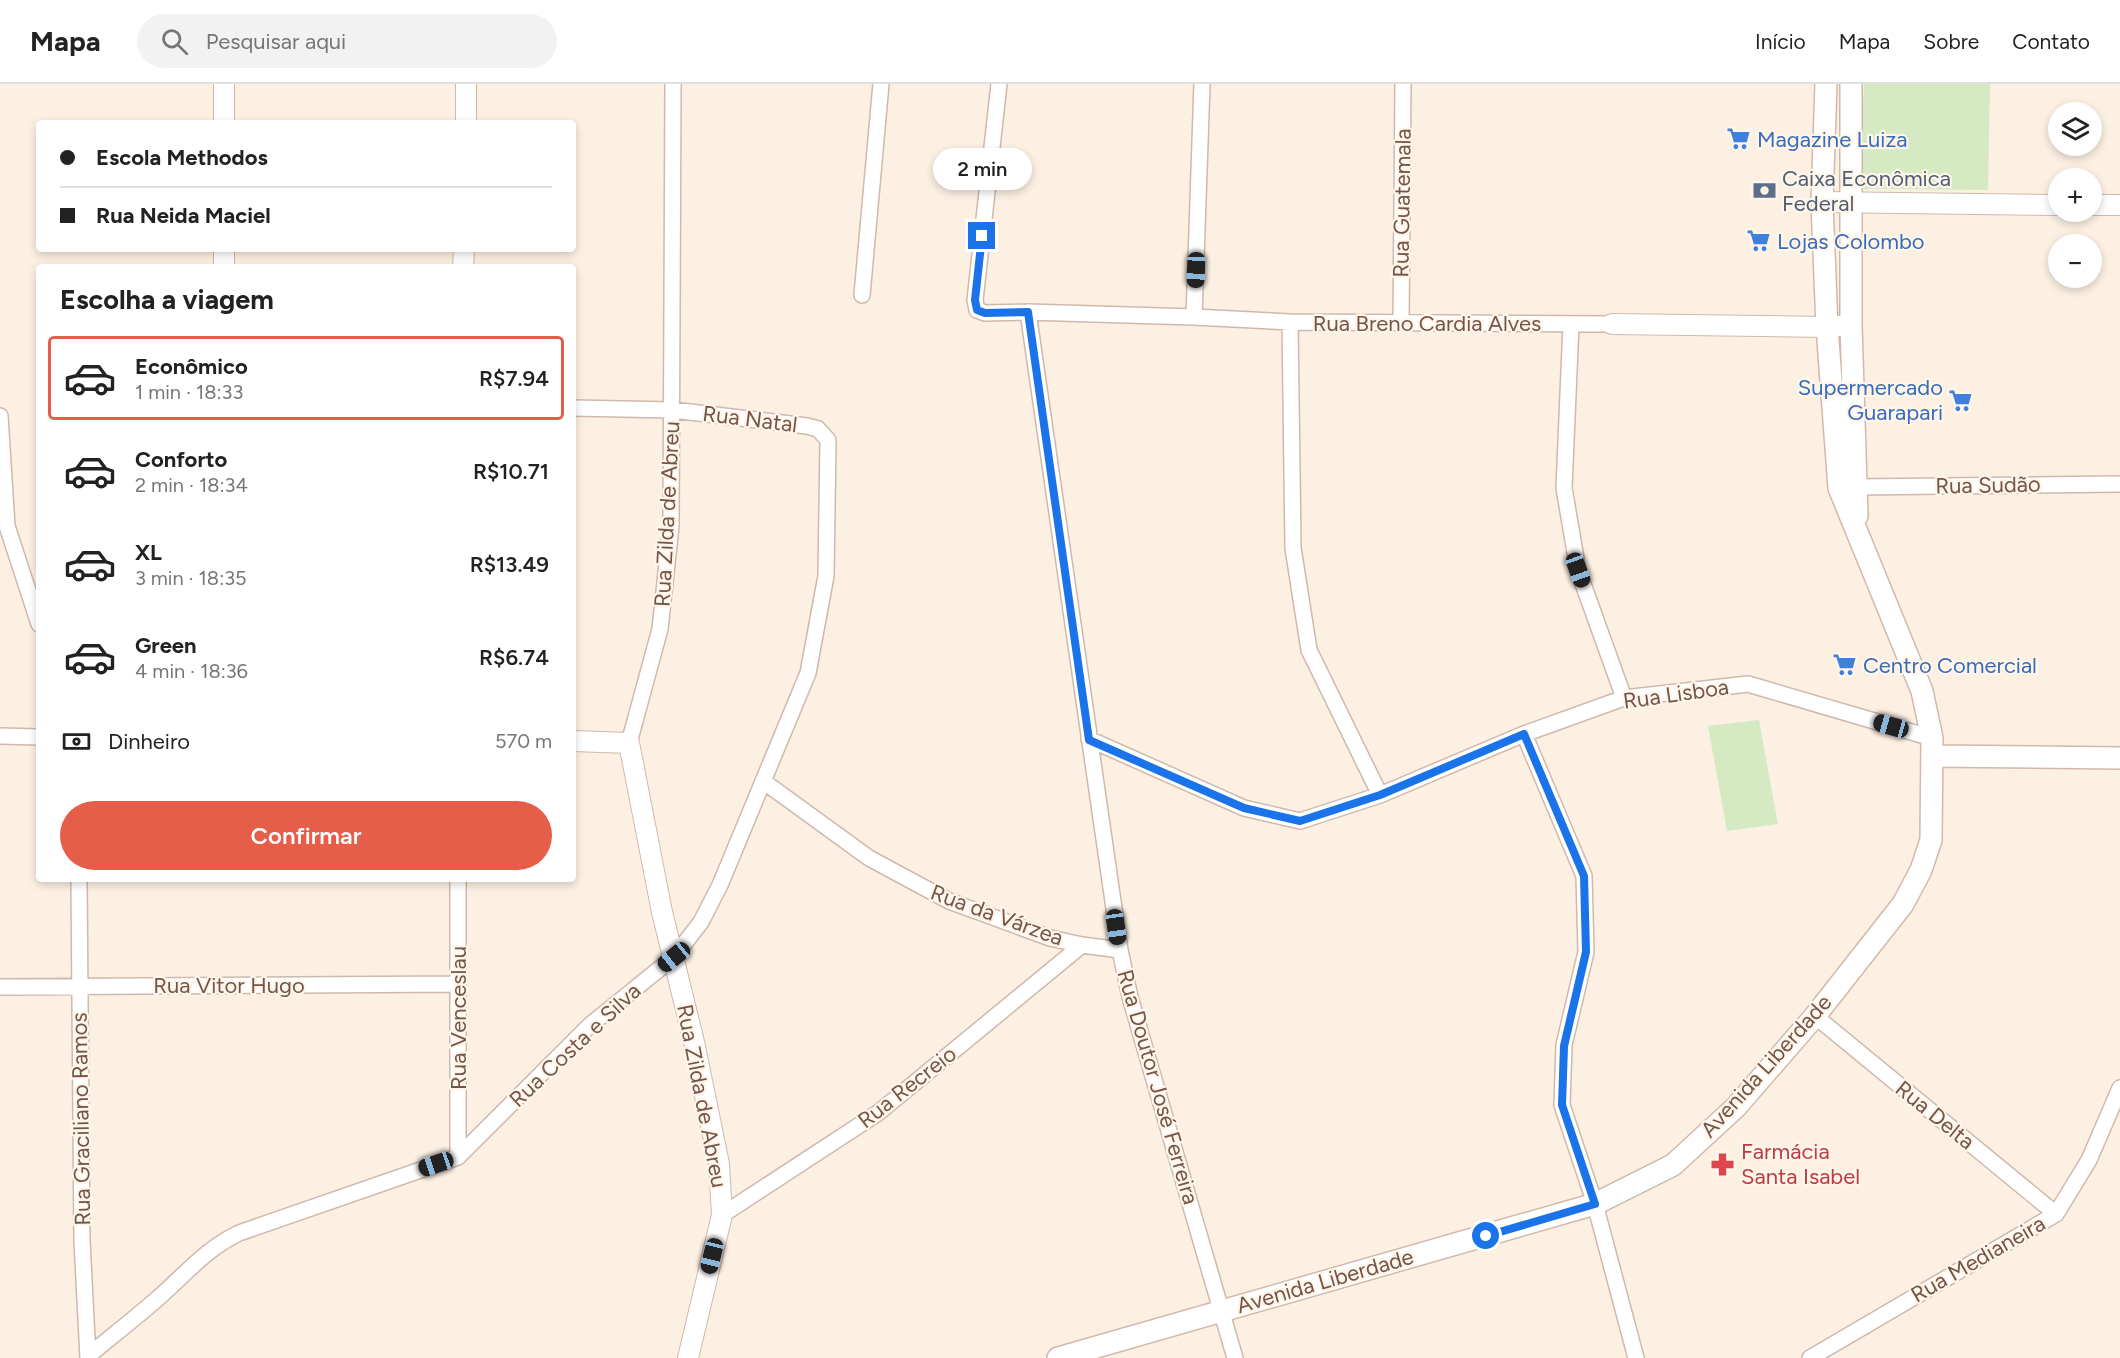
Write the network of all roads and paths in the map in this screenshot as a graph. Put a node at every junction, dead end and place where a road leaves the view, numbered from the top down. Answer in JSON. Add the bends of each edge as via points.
{"nodes":[{"id":1,"x":224,"y":84,"type":"edge"},
{"id":2,"x":466,"y":84,"type":"edge"},
{"id":3,"x":673,"y":84,"type":"edge"},
{"id":4,"x":881,"y":84,"type":"edge"},
{"id":5,"x":999,"y":84,"type":"edge"},
{"id":6,"x":1202,"y":84,"type":"edge"},
{"id":7,"x":1403,"y":84,"type":"edge"},
{"id":8,"x":1826,"y":84,"type":"edge"},
{"id":9,"x":1851,"y":84,"type":"edge"},
{"id":10,"x":224,"y":120,"type":"edge"},
{"id":11,"x":466,"y":120,"type":"edge"},
{"id":12,"x":1822,"y":202,"type":"junction"},
{"id":13,"x":1850,"y":204,"type":"junction"},
{"id":14,"x":2048,"y":205,"type":"edge"},
{"id":15,"x":2102,"y":205,"type":"edge"},
{"id":16,"x":2120,"y":205,"type":"edge"},
{"id":17,"x":862,"y":295,"type":"dead end"},
{"id":18,"x":1028,"y":312,"type":"junction"},
{"id":19,"x":1194,"y":317,"type":"junction"},
{"id":20,"x":1290,"y":322,"type":"junction"},
{"id":21,"x":1401,"y":322,"type":"junction"},
{"id":22,"x":1571,"y":324,"type":"junction"},
{"id":23,"x":1612,"y":324,"type":"joint"},
{"id":24,"x":1851,"y":325,"type":"junction"},
{"id":25,"x":1827,"y":327,"type":"junction"},
{"id":26,"x":576,"y":408,"type":"edge"},
{"id":27,"x":673,"y":410,"type":"junction"},
{"id":28,"x":0,"y":416,"type":"edge"},
{"id":29,"x":818,"y":429,"type":"joint"},
{"id":30,"x":2120,"y":484,"type":"edge"},
{"id":31,"x":1855,"y":487,"type":"junction"},
{"id":32,"x":4,"y":526,"type":"edge"},
{"id":33,"x":1858,"y":535,"type":"junction"},
{"id":34,"x":36,"y":616,"type":"edge"},
{"id":35,"x":1624,"y":698,"type":"junction"},
{"id":36,"x":1524,"y":734,"type":"junction"},
{"id":37,"x":0,"y":736,"type":"edge"},
{"id":38,"x":36,"y":736,"type":"edge"},
{"id":39,"x":1089,"y":740,"type":"junction"},
{"id":40,"x":576,"y":741,"type":"edge"},
{"id":41,"x":629,"y":743,"type":"junction"},
{"id":42,"x":1932,"y":747,"type":"junction"},
{"id":43,"x":2120,"y":758,"type":"edge"},
{"id":44,"x":762,"y":781,"type":"junction"},
{"id":45,"x":1380,"y":795,"type":"junction"},
{"id":46,"x":79,"y":882,"type":"edge"},
{"id":47,"x":458,"y":882,"type":"edge"},
{"id":48,"x":1082,"y":945,"type":"junction"},
{"id":49,"x":1120,"y":950,"type":"junction"},
{"id":50,"x":674,"y":957,"type":"junction"},
{"id":51,"x":457,"y":984,"type":"junction"},
{"id":52,"x":80,"y":986,"type":"junction"},
{"id":53,"x":0,"y":987,"type":"edge"},
{"id":54,"x":1815,"y":1016,"type":"junction"},
{"id":55,"x":2120,"y":1088,"type":"edge"},
{"id":56,"x":458,"y":1156,"type":"junction"},
{"id":57,"x":1595,"y":1204,"type":"junction"},
{"id":58,"x":2056,"y":1214,"type":"junction"},
{"id":59,"x":722,"y":1215,"type":"junction"},
{"id":60,"x":1222,"y":1311,"type":"junction"},
{"id":61,"x":88,"y":1357,"type":"edge"},
{"id":62,"x":688,"y":1358,"type":"edge"},
{"id":63,"x":1059,"y":1358,"type":"edge"},
{"id":64,"x":1235,"y":1358,"type":"edge"},
{"id":65,"x":1636,"y":1358,"type":"edge"},
{"id":66,"x":1810,"y":1358,"type":"edge"}],
"edges":[{"from":1,"to":10,"type":"street"},
{"from":2,"to":11,"type":"street"},
{"from":3,"to":27,"type":"street","name":"Rua Zilda de Abreu"},
{"from":4,"to":17,"type":"street"},
{"from":5,"to":18,"type":"street","name":"Rua Breno Cardia Alves","via":[[975,300],[977,310],[985,313]]},
{"from":6,"to":19,"type":"street"},
{"from":7,"to":21,"type":"street","name":"Rua Guatemala"},
{"from":8,"to":12,"type":"main road","name":"Avenida Liberdade"},
{"from":9,"to":13,"type":"main road","name":"Avenida Liberdade"},
{"from":12,"to":13,"type":"street"},
{"from":12,"to":25,"type":"main road","name":"Avenida Liberdade"},
{"from":13,"to":14,"type":"street"},
{"from":13,"to":24,"type":"main road","name":"Avenida Liberdade"},
{"from":15,"to":16,"type":"street"},
{"from":18,"to":19,"type":"street","name":"Rua Breno Cardia Alves"},
{"from":18,"to":39,"type":"street","name":"Rua Doutor José Ferreira"},
{"from":19,"to":20,"type":"street","name":"Rua Breno Cardia Alves"},
{"from":20,"to":21,"type":"street","name":"Rua Breno Cardia Alves"},
{"from":20,"to":45,"type":"street","via":[[1293,548],[1309,650]]},
{"from":21,"to":22,"type":"street","name":"Rua Breno Cardia Alves"},
{"from":22,"to":23,"type":"street","name":"Rua Breno Cardia Alves"},
{"from":22,"to":35,"type":"street","via":[[1564,488],[1578,570]]},
{"from":23,"to":25,"type":"street","name":"Rua Breno Cardia Alves"},
{"from":24,"to":25,"type":"street","name":"Rua Breno Cardia Alves"},
{"from":24,"to":31,"type":"main road","name":"Avenida Liberdade"},
{"from":25,"to":33,"type":"main road","name":"Avenida Liberdade","via":[[1839,488]]},
{"from":26,"to":27,"type":"street","name":"Rua Natal"},
{"from":27,"to":29,"type":"street","name":"Rua Natal"},
{"from":27,"to":41,"type":"street","name":"Rua Zilda de Abreu","via":[[671,526],[660,629]]},
{"from":28,"to":32,"type":"street"},
{"from":29,"to":44,"type":"street","name":"Rua Costa e Silva","via":[[828,440],[826,576],[808,673]]},
{"from":30,"to":31,"type":"street","name":"Rua Sudão"},
{"from":31,"to":33,"type":"main road","name":"Avenida Liberdade"},
{"from":32,"to":34,"type":"street"},
{"from":33,"to":42,"type":"main road","name":"Avenida Liberdade","via":[[1923,691]]},
{"from":35,"to":36,"type":"street","name":"Rua Lisboa"},
{"from":35,"to":42,"type":"street","name":"Rua Lisboa","via":[[1748,684]]},
{"from":36,"to":45,"type":"street","name":"Rua Lisboa"},
{"from":36,"to":57,"type":"street","via":[[1584,876],[1586,952],[1564,1046],[1562,1105]]},
{"from":37,"to":38,"type":"street"},
{"from":39,"to":45,"type":"street","name":"Rua Lisboa","via":[[1244,808],[1300,821]]},
{"from":39,"to":49,"type":"street","name":"Rua Doutor José Ferreira"},
{"from":40,"to":41,"type":"street"},
{"from":41,"to":50,"type":"street","name":"Rua Zilda de Abreu"},
{"from":42,"to":43,"type":"main road","name":"Rua Lisboa"},
{"from":42,"to":54,"type":"main road","name":"Avenida Liberdade","via":[[1931,840],[1921,870],[1903,904]]},
{"from":44,"to":48,"type":"street","name":"Rua da Várzea","via":[[869,858],[949,901],[1050,938]]},
{"from":44,"to":50,"type":"street","name":"Rua Costa e Silva","via":[[720,885],[701,922]]},
{"from":46,"to":52,"type":"street","name":"Rua Graciliano Ramos"},
{"from":47,"to":51,"type":"street","name":"Rua Venceslau"},
{"from":48,"to":49,"type":"street","name":"Rua da Várzea"},
{"from":48,"to":59,"type":"street","name":"Rua Recreio","via":[[878,1113]]},
{"from":49,"to":60,"type":"street","name":"Rua Doutor José Ferreira","via":[[1130,997]]},
{"from":50,"to":56,"type":"street","name":"Rua Costa e Silva","via":[[590,1026]]},
{"from":50,"to":59,"type":"street","name":"Rua Zilda de Abreu","via":[[719,1164]]},
{"from":51,"to":52,"type":"street","name":"Rua Vitor Hugo"},
{"from":51,"to":56,"type":"street","name":"Rua Venceslau"},
{"from":52,"to":53,"type":"street","name":"Rua Vitor Hugo"},
{"from":52,"to":61,"type":"street","name":"Rua Graciliano Ramos","via":[[82,1241]]},
{"from":54,"to":57,"type":"main road","name":"Avenida Liberdade","via":[[1736,1107],[1673,1165]]},
{"from":54,"to":58,"type":"street","name":"Rua Delta"},
{"from":55,"to":58,"type":"street","name":"Rua Medianeira","via":[[2089,1160]]},
{"from":56,"to":61,"type":"street","name":"Rua Costa e Silva","via":[[221,1241]]},
{"from":57,"to":60,"type":"main road","name":"Avenida Liberdade"},
{"from":57,"to":65,"type":"street"},
{"from":58,"to":66,"type":"street","name":"Rua Medianeira"},
{"from":59,"to":62,"type":"street","name":"Rua Zilda de Abreu"},
{"from":60,"to":63,"type":"main road","name":"Avenida Liberdade"},
{"from":60,"to":64,"type":"street","name":"Rua Doutor José Ferreira"}]}
